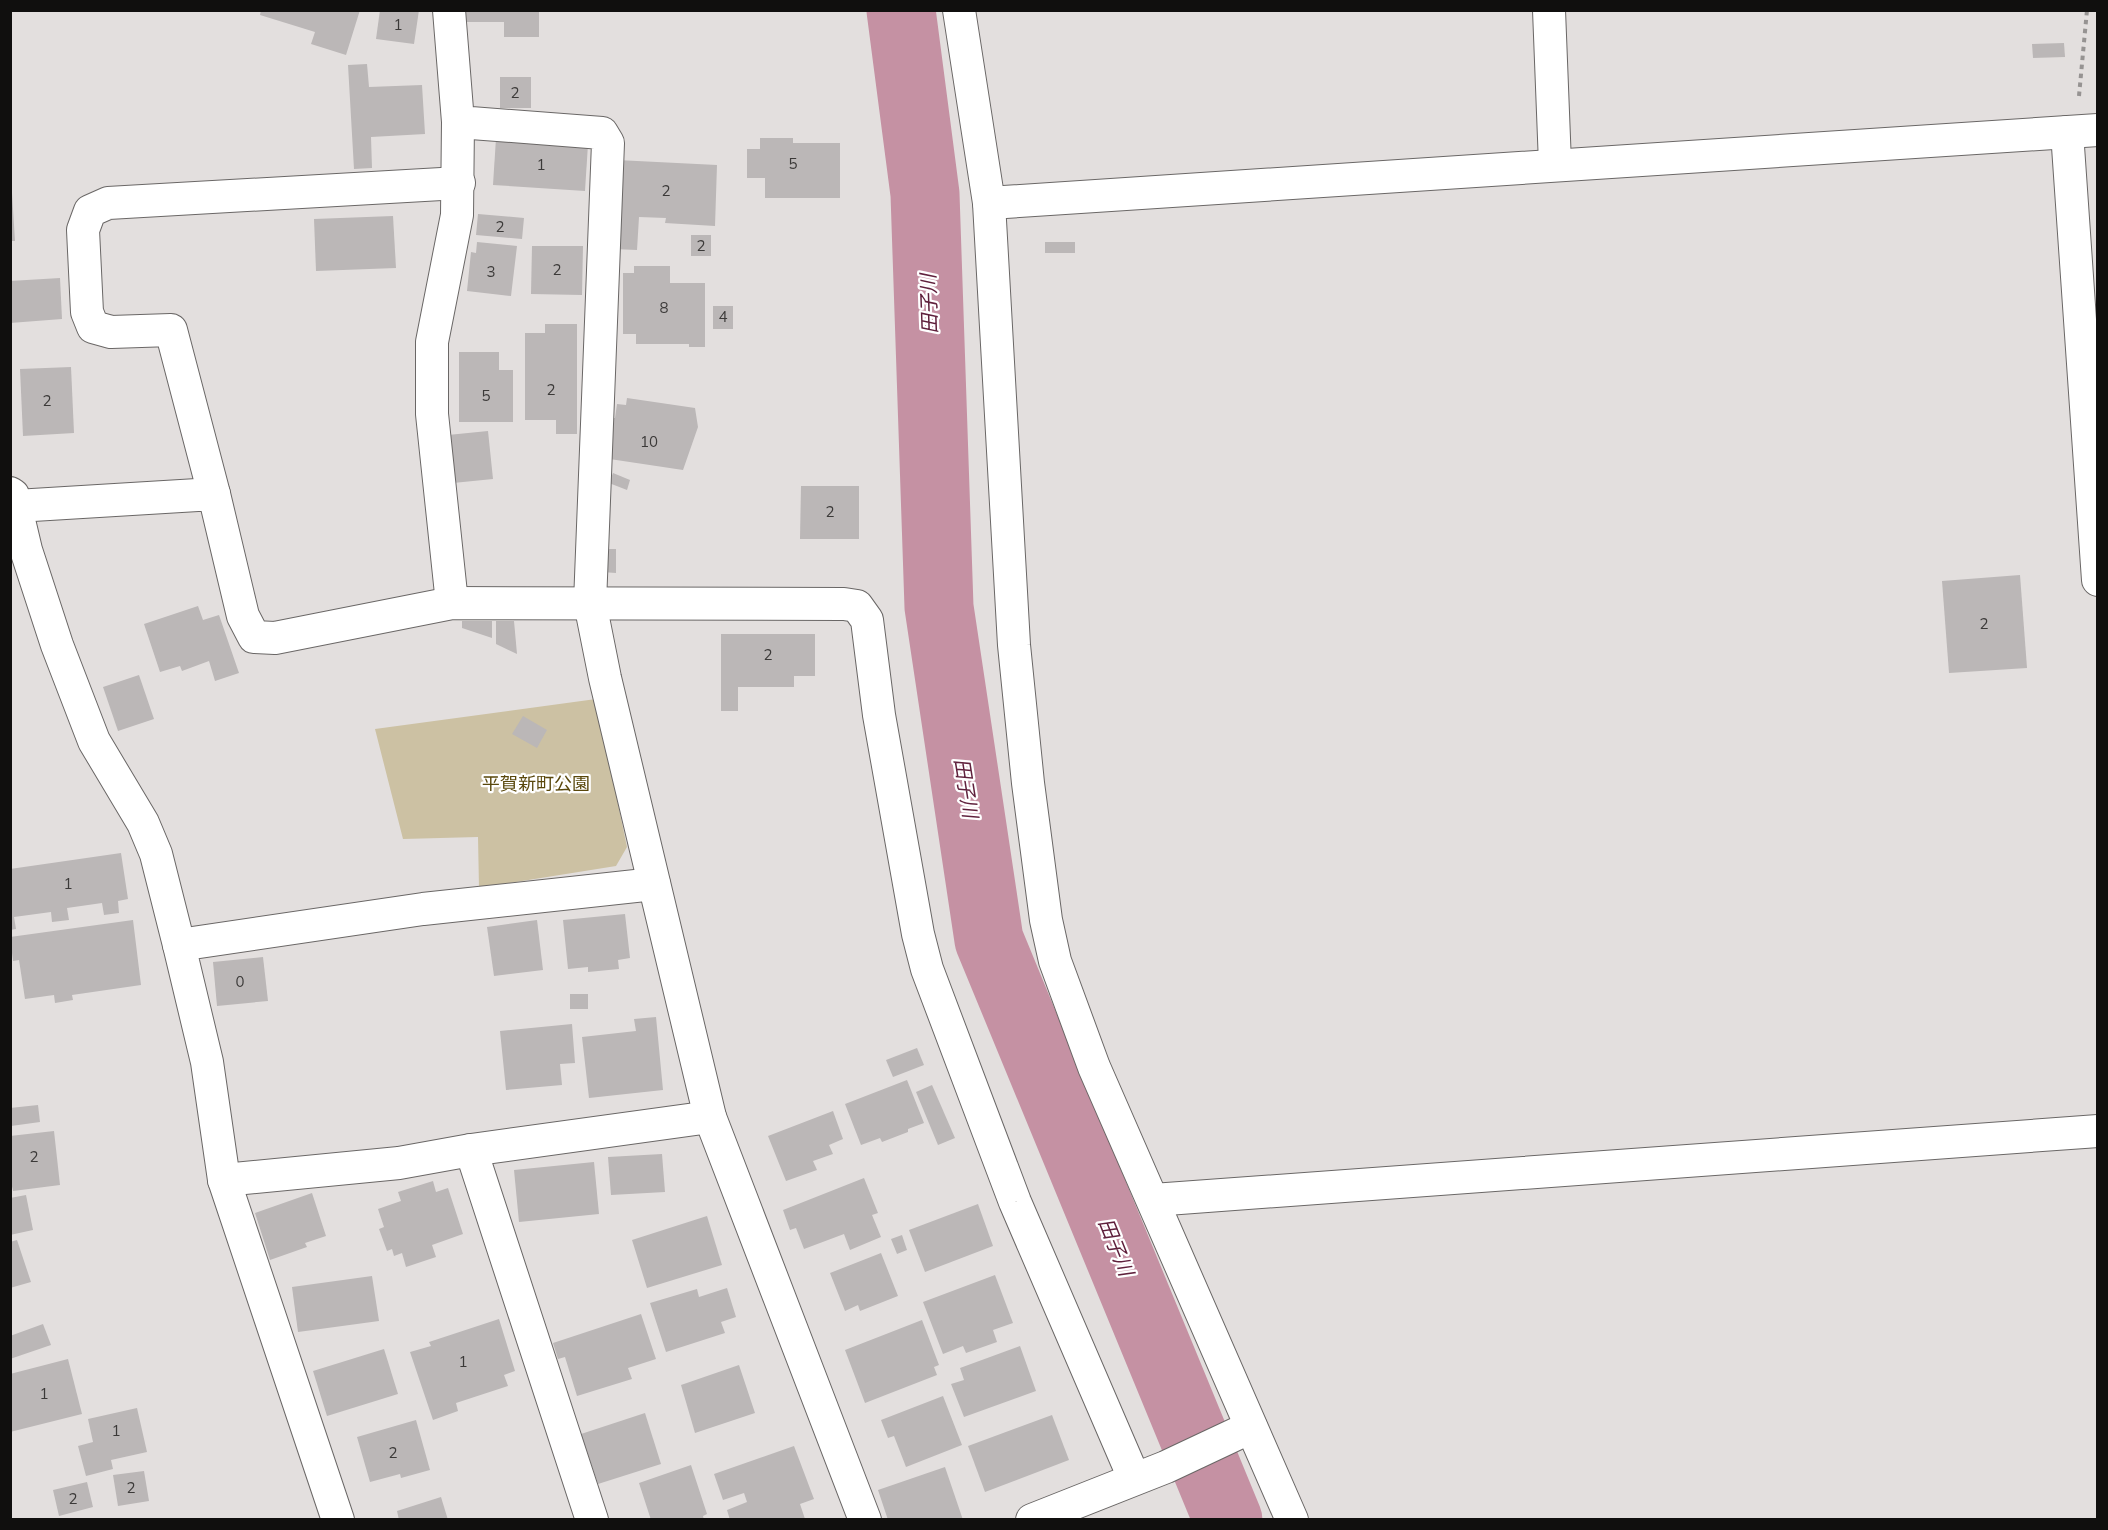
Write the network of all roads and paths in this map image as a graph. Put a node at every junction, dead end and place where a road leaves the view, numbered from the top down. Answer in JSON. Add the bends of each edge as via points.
{"nodes":[{"id":1,"x":449,"y":10,"type":"edge"},
{"id":2,"x":958,"y":10,"type":"edge"},
{"id":3,"x":1549,"y":10,"type":"edge"},
{"id":4,"x":2087,"y":10,"type":"edge"},
{"id":5,"x":458,"y":122,"type":"junction"},
{"id":6,"x":2082,"y":131,"type":"edge"},
{"id":7,"x":1555,"y":164,"type":"junction"},
{"id":8,"x":459,"y":183,"type":"junction"},
{"id":9,"x":988,"y":203,"type":"junction"},
{"id":10,"x":214,"y":494,"type":"junction"},
{"id":11,"x":13,"y":500,"type":"edge"},
{"id":12,"x":2097,"y":580,"type":"edge"},
{"id":13,"x":452,"y":603,"type":"junction"},
{"id":14,"x":590,"y":603,"type":"junction"},
{"id":15,"x":654,"y":884,"type":"junction"},
{"id":16,"x":179,"y":945,"type":"junction"},
{"id":17,"x":710,"y":1117,"type":"junction"},
{"id":18,"x":2097,"y":1131,"type":"edge"},
{"id":19,"x":471,"y":1150,"type":"junction"},
{"id":20,"x":224,"y":1180,"type":"junction"},
{"id":21,"x":1153,"y":1200,"type":"junction"},
{"id":22,"x":1240,"y":1432,"type":"junction"},
{"id":23,"x":1134,"y":1478,"type":"junction"},
{"id":24,"x":338,"y":1520,"type":"edge"},
{"id":25,"x":592,"y":1520,"type":"edge"},
{"id":26,"x":865,"y":1520,"type":"edge"},
{"id":27,"x":1032,"y":1520,"type":"edge"},
{"id":28,"x":1292,"y":1520,"type":"edge"}],
"edges":[{"from":1,"to":5,"type":"street"},
{"from":2,"to":9,"type":"street"},
{"from":3,"to":7,"type":"street"},
{"from":4,"to":6,"type":"path","via":[[2077,112]]},
{"from":5,"to":8,"type":"street"},
{"from":5,"to":14,"type":"street","via":[[602,133],[608,143]]},
{"from":6,"to":7,"type":"street"},
{"from":6,"to":12,"type":"street"},
{"from":7,"to":9,"type":"street"},
{"from":8,"to":10,"type":"street","via":[[108,203],[90,211],[83,230],[87,312],[93,327],[111,332],[171,330]]},
{"from":8,"to":13,"type":"street","via":[[457,214],[432,342],[432,414]]},
{"from":9,"to":21,"type":"street","via":[[1014,645],[1046,920],[1071,1007]]},
{"from":10,"to":11,"type":"street"},
{"from":10,"to":13,"type":"street","via":[[243,616],[254,637],[275,638]]},
{"from":11,"to":16,"type":"street","via":[[57,645],[94,741],[143,823],[156,854]]},
{"from":13,"to":14,"type":"street"},
{"from":14,"to":15,"type":"street","via":[[604,678]]},
{"from":14,"to":23,"type":"street","via":[[844,604],[857,606],[867,620],[879,715],[927,969],[1015,1202]]},
{"from":15,"to":16,"type":"street","via":[[423,909]]},
{"from":15,"to":17,"type":"street"},
{"from":16,"to":20,"type":"street","via":[[207,1062]]},
{"from":17,"to":19,"type":"street"},
{"from":17,"to":26,"type":"street"},
{"from":18,"to":21,"type":"street"},
{"from":19,"to":20,"type":"street","via":[[399,1163]]},
{"from":19,"to":25,"type":"street"},
{"from":20,"to":24,"type":"street"},
{"from":21,"to":22,"type":"street"},
{"from":22,"to":23,"type":"street"},
{"from":22,"to":28,"type":"street"},
{"from":23,"to":27,"type":"street"}]}
